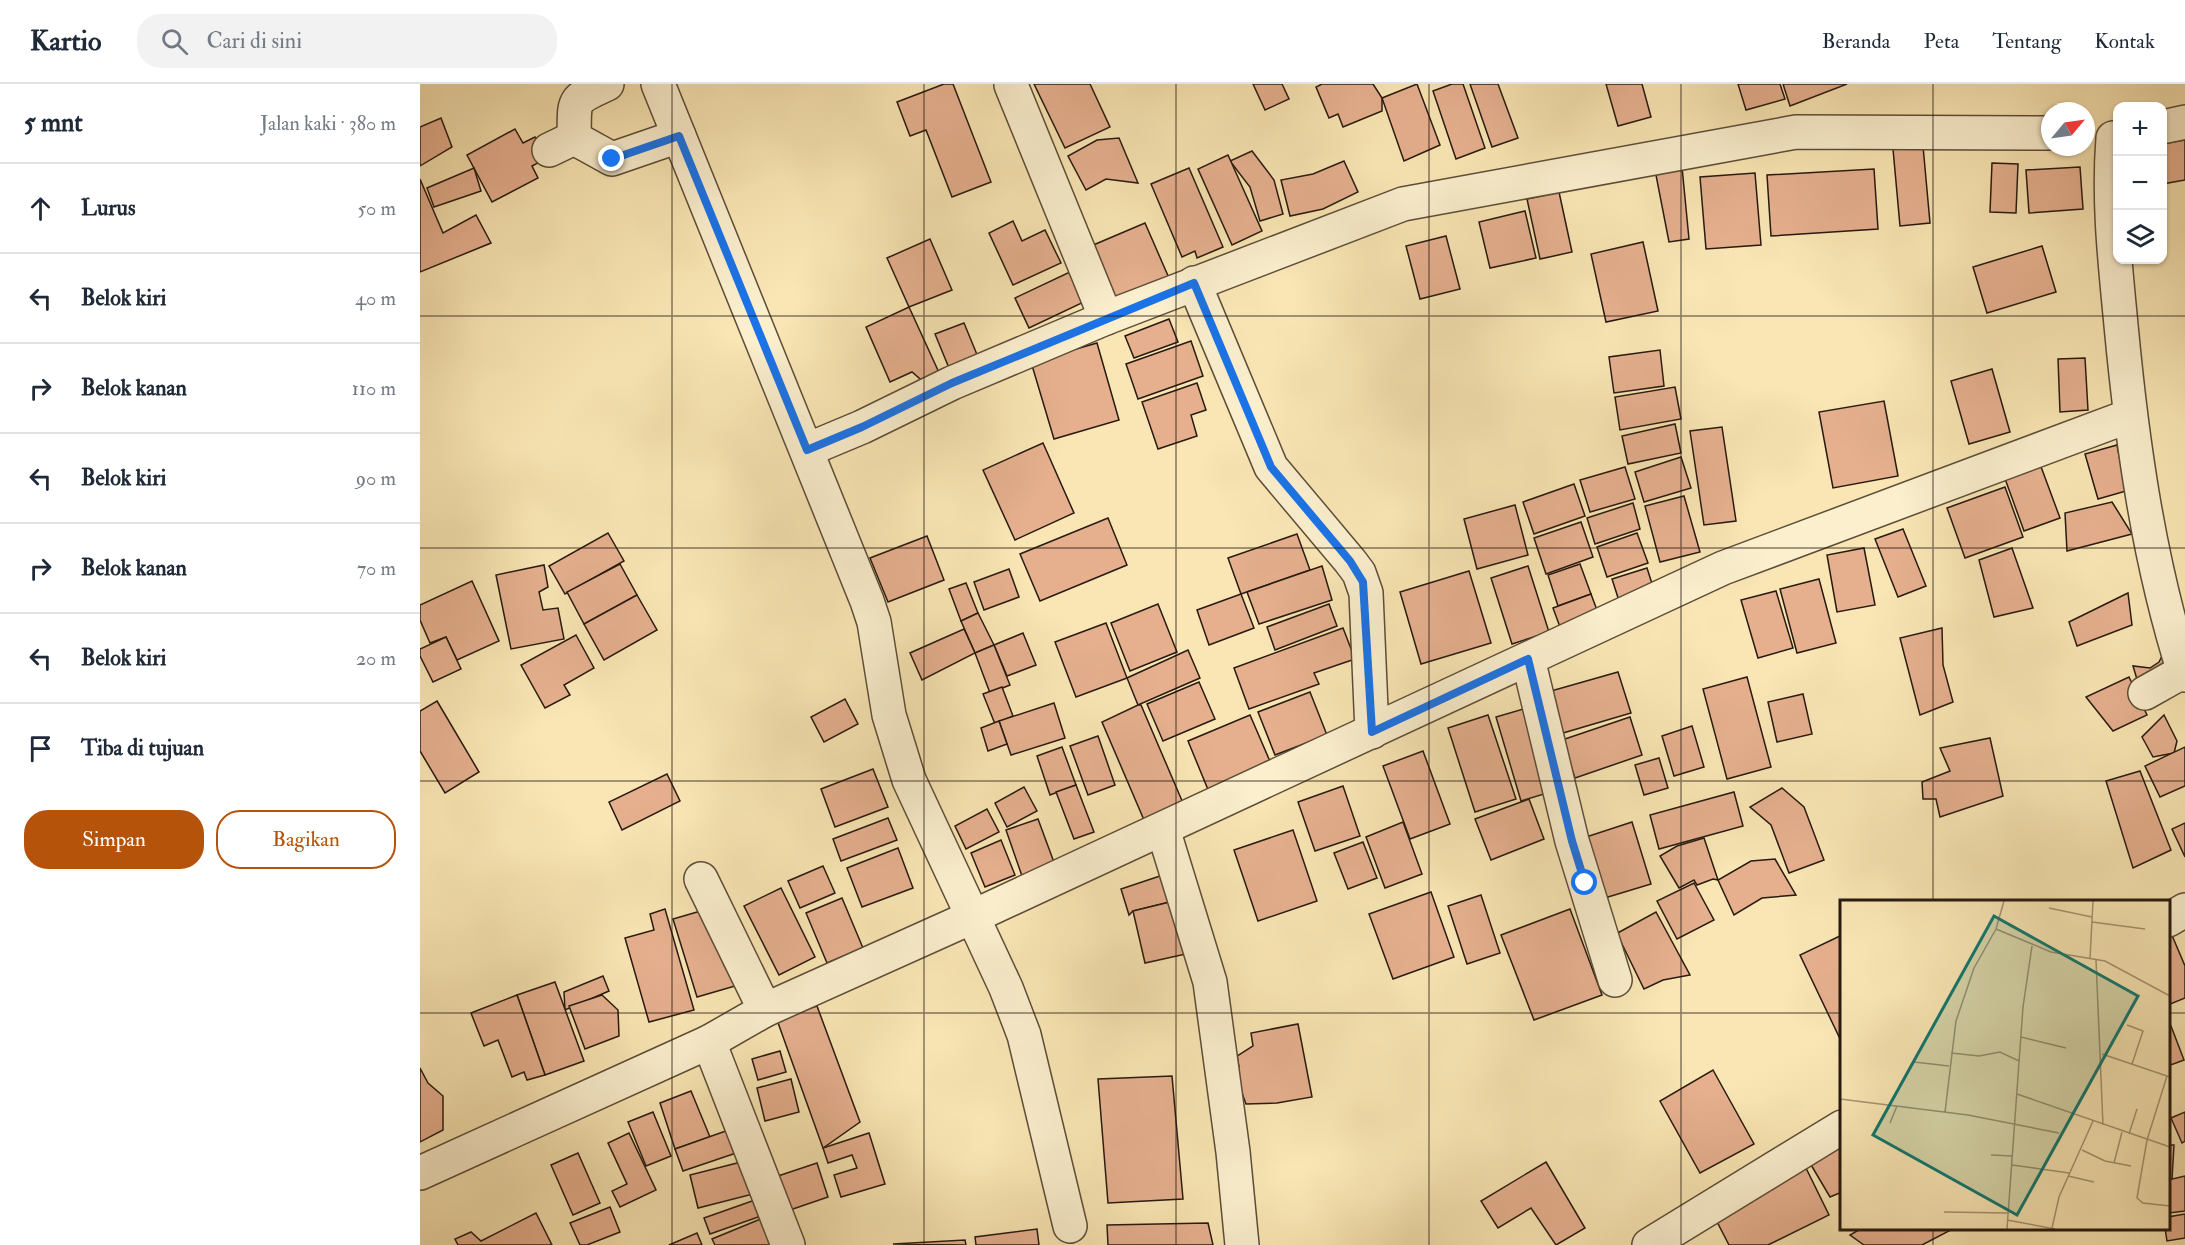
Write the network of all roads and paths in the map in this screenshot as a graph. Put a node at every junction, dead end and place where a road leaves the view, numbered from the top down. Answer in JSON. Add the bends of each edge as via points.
{"nodes":[{"id":1,"x":607,"y":84,"type":"edge"},
{"id":2,"x":658,"y":84,"type":"edge"},
{"id":3,"x":1011,"y":84,"type":"edge"},
{"id":4,"x":2185,"y":122,"type":"edge"},
{"id":5,"x":2167,"y":126,"type":"edge"},
{"id":6,"x":2041,"y":133,"type":"edge"},
{"id":7,"x":679,"y":136,"type":"junction"},
{"id":8,"x":2105,"y":137,"type":"edge"},
{"id":9,"x":1194,"y":283,"type":"junction"},
{"id":10,"x":1106,"y":318,"type":"junction"},
{"id":11,"x":2129,"y":416,"type":"junction"},
{"id":12,"x":807,"y":450,"type":"junction"},
{"id":13,"x":1528,"y":659,"type":"junction"},
{"id":14,"x":2184,"y":673,"type":"edge"},
{"id":15,"x":2145,"y":693,"type":"dead end"},
{"id":16,"x":1372,"y":732,"type":"junction"},
{"id":17,"x":1163,"y":829,"type":"junction"},
{"id":18,"x":701,"y":879,"type":"dead end"},
{"id":19,"x":2185,"y":910,"type":"edge"},
{"id":20,"x":972,"y":917,"type":"junction"},
{"id":21,"x":2170,"y":919,"type":"edge"},
{"id":22,"x":1615,"y":980,"type":"dead end"},
{"id":23,"x":765,"y":1010,"type":"junction"},
{"id":24,"x":709,"y":1041,"type":"junction"},
{"id":25,"x":1840,"y":1128,"type":"edge"},
{"id":26,"x":420,"y":1173,"type":"edge"},
{"id":27,"x":1070,"y":1226,"type":"dead end"},
{"id":28,"x":1703,"y":1230,"type":"edge"},
{"id":29,"x":788,"y":1245,"type":"edge"},
{"id":30,"x":1242,"y":1245,"type":"edge"},
{"id":31,"x":1649,"y":1245,"type":"edge"}],
"edges":[{"from":1,"to":7,"type":"street","via":[[580,96],[562,144],[612,159]]},
{"from":2,"to":7,"type":"street"},
{"from":3,"to":10,"type":"street"},
{"from":4,"to":5,"type":"street"},
{"from":6,"to":9,"type":"street","via":[[1796,132],[1403,204]]},
{"from":7,"to":12,"type":"street"},
{"from":8,"to":11,"type":"street"},
{"from":9,"to":10,"type":"street"},
{"from":9,"to":16,"type":"street","via":[[1271,467],[1363,582]]},
{"from":10,"to":12,"type":"street"},
{"from":11,"to":13,"type":"street","via":[[1723,568]]},
{"from":11,"to":14,"type":"street","via":[[2155,557]]},
{"from":12,"to":20,"type":"street","via":[[874,622],[889,715],[909,780]]},
{"from":13,"to":16,"type":"street"},
{"from":13,"to":22,"type":"street","via":[[1572,841]]},
{"from":14,"to":15,"type":"street"},
{"from":16,"to":17,"type":"street"},
{"from":17,"to":20,"type":"street"},
{"from":17,"to":30,"type":"street","via":[[1210,982]]},
{"from":18,"to":23,"type":"street"},
{"from":19,"to":21,"type":"street"},
{"from":20,"to":23,"type":"street"},
{"from":20,"to":27,"type":"street","via":[[1024,1035]]},
{"from":23,"to":24,"type":"street"},
{"from":24,"to":26,"type":"street"},
{"from":24,"to":29,"type":"street"},
{"from":25,"to":28,"type":"street"},
{"from":28,"to":31,"type":"street"}]}
